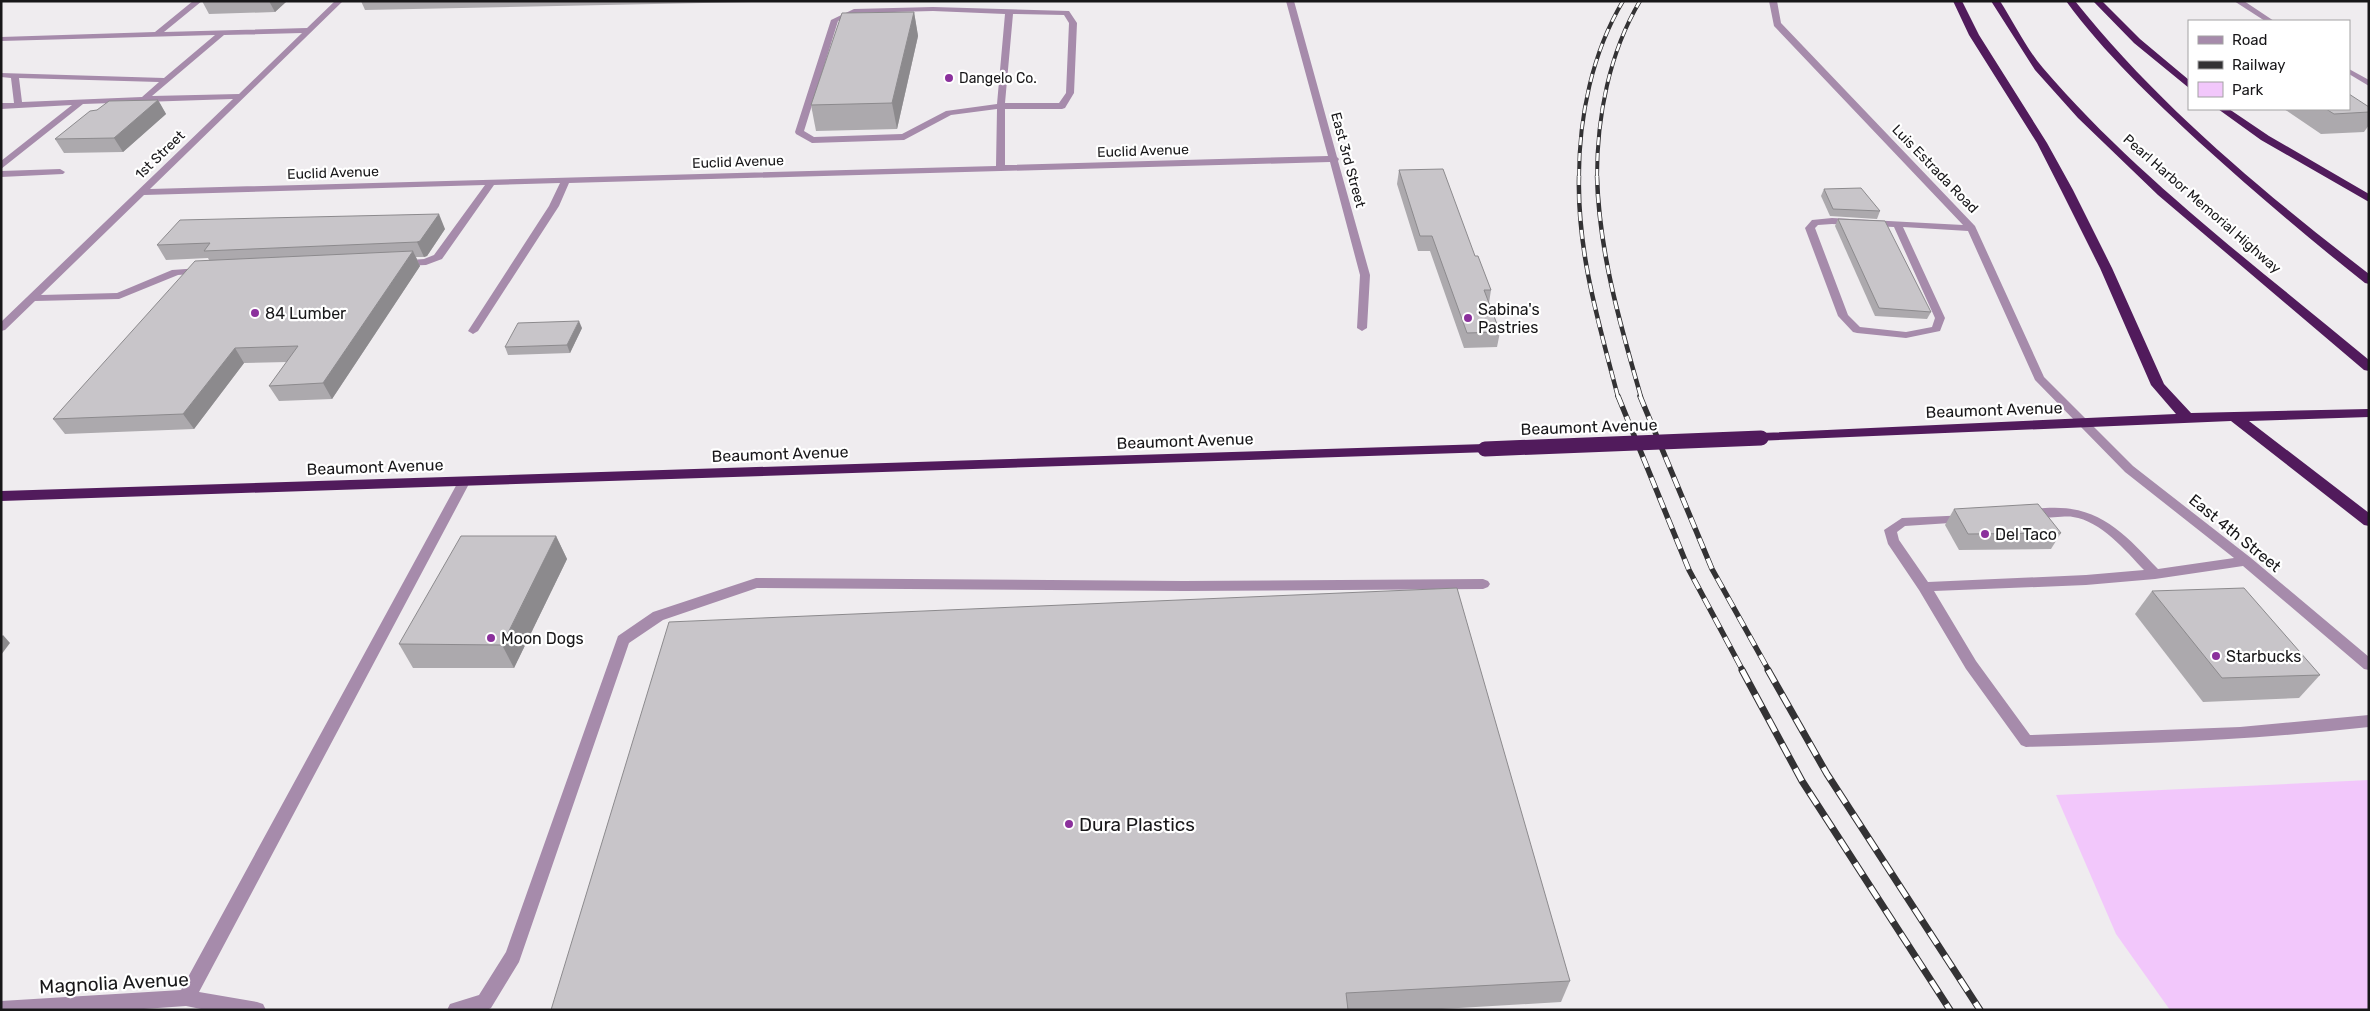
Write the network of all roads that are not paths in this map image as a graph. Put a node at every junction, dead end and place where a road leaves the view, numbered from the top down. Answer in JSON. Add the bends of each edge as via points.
{"nodes":[{"id":1,"x":198,"y":1,"type":"edge"},
{"id":2,"x":339,"y":1,"type":"edge"},
{"id":3,"x":1290,"y":1,"type":"edge"},
{"id":4,"x":1773,"y":1,"type":"edge"},
{"id":5,"x":1957,"y":1,"type":"edge"},
{"id":6,"x":1995,"y":1,"type":"edge"},
{"id":7,"x":2070,"y":1,"type":"edge"},
{"id":8,"x":2097,"y":1,"type":"edge"},
{"id":9,"x":2238,"y":1,"type":"edge"},
{"id":10,"x":1008,"y":12,"type":"junction"},
{"id":11,"x":2268,"y":20,"type":"edge"},
{"id":12,"x":309,"y":30,"type":"junction"},
{"id":13,"x":223,"y":32,"type":"junction"},
{"id":14,"x":158,"y":33,"type":"junction"},
{"id":15,"x":1,"y":39,"type":"edge"},
{"id":16,"x":2350,"y":72,"type":"edge"},
{"id":17,"x":1,"y":75,"type":"edge"},
{"id":18,"x":15,"y":76,"type":"junction"},
{"id":19,"x":166,"y":80,"type":"junction"},
{"id":20,"x":2188,"y":84,"type":"edge"},
{"id":21,"x":2369,"y":84,"type":"edge"},
{"id":22,"x":241,"y":96,"type":"junction"},
{"id":23,"x":144,"y":99,"type":"junction"},
{"id":24,"x":81,"y":102,"type":"junction"},
{"id":25,"x":18,"y":104,"type":"junction"},
{"id":26,"x":1,"y":106,"type":"edge"},
{"id":27,"x":1001,"y":106,"type":"junction"},
{"id":28,"x":2224,"y":110,"type":"edge"},
{"id":29,"x":1335,"y":159,"type":"junction"},
{"id":30,"x":1,"y":166,"type":"edge"},
{"id":31,"x":1000,"y":168,"type":"junction"},
{"id":32,"x":60,"y":172,"type":"dead end"},
{"id":33,"x":1,"y":174,"type":"edge"},
{"id":34,"x":566,"y":180,"type":"junction"},
{"id":35,"x":492,"y":182,"type":"junction"},
{"id":36,"x":142,"y":192,"type":"junction"},
{"id":37,"x":2369,"y":199,"type":"edge"},
{"id":38,"x":1897,"y":224,"type":"junction"},
{"id":39,"x":1972,"y":228,"type":"junction"},
{"id":40,"x":396,"y":264,"type":"edge"},
{"id":41,"x":216,"y":270,"type":"edge"},
{"id":42,"x":2369,"y":280,"type":"edge"},
{"id":43,"x":33,"y":298,"type":"junction"},
{"id":44,"x":1,"y":328,"type":"edge"},
{"id":45,"x":1362,"y":328,"type":"dead end"},
{"id":46,"x":473,"y":331,"type":"dead end"},
{"id":47,"x":2369,"y":367,"type":"edge"},
{"id":48,"x":2369,"y":413,"type":"edge"},
{"id":49,"x":2235,"y":417,"type":"junction"},
{"id":50,"x":2188,"y":418,"type":"junction"},
{"id":51,"x":2083,"y":424,"type":"junction"},
{"id":52,"x":464,"y":482,"type":"junction"},
{"id":53,"x":1,"y":496,"type":"edge"},
{"id":54,"x":2016,"y":515,"type":"edge"},
{"id":55,"x":1978,"y":517,"type":"edge"},
{"id":56,"x":2369,"y":521,"type":"edge"},
{"id":57,"x":2246,"y":561,"type":"junction"},
{"id":58,"x":2155,"y":574,"type":"junction"},
{"id":59,"x":1483,"y":584,"type":"dead end"},
{"id":60,"x":1924,"y":587,"type":"junction"},
{"id":61,"x":2369,"y":665,"type":"edge"},
{"id":62,"x":2369,"y":721,"type":"edge"},
{"id":63,"x":186,"y":998,"type":"junction"},
{"id":64,"x":1,"y":1009,"type":"edge"},
{"id":65,"x":257,"y":1010,"type":"edge"},
{"id":66,"x":456,"y":1010,"type":"edge"}],
"edges":[{"from":1,"to":14,"type":"street"},
{"from":2,"to":12,"type":"street","name":"1st Street"},
{"from":3,"to":29,"type":"street","name":"East 3rd Street"},
{"from":4,"to":39,"type":"street","name":"Luis Estrada Road","via":[[1777,24]]},
{"from":5,"to":50,"type":"highway","via":[[1974,35],[2042,142],[2106,268],[2158,384]]},
{"from":6,"to":47,"type":"highway","name":"Pearl Harbor Memorial Highway","via":[[2038,68],[2082,116],[2162,193]]},
{"from":7,"to":42,"type":"highway","via":[[2115,57],[2167,109],[2320,243]]},
{"from":8,"to":20,"type":"highway","via":[[2137,41]]},
{"from":9,"to":11,"type":"street"},
{"from":10,"to":27,"type":"street"},
{"from":10,"to":27,"type":"street","via":[[1066,13],[1073,23],[1070,93],[1062,106]]},
{"from":10,"to":27,"type":"street","via":[[933,8],[854,11],[835,20],[799,132],[812,140],[904,136],[949,113]]},
{"from":12,"to":13,"type":"street"},
{"from":12,"to":22,"type":"street","name":"1st Street"},
{"from":13,"to":14,"type":"street"},
{"from":13,"to":19,"type":"street"},
{"from":14,"to":15,"type":"street"},
{"from":16,"to":21,"type":"street"},
{"from":17,"to":18,"type":"street"},
{"from":18,"to":19,"type":"street"},
{"from":18,"to":25,"type":"street"},
{"from":19,"to":23,"type":"street"},
{"from":22,"to":23,"type":"street"},
{"from":22,"to":36,"type":"street","name":"1st Street"},
{"from":23,"to":24,"type":"street"},
{"from":24,"to":25,"type":"street"},
{"from":24,"to":30,"type":"street"},
{"from":25,"to":26,"type":"street"},
{"from":27,"to":31,"type":"street"},
{"from":28,"to":37,"type":"highway","via":[[2265,138]]},
{"from":29,"to":31,"type":"street","name":"Euclid Avenue"},
{"from":29,"to":45,"type":"street","name":"East 3rd Street","via":[[1365,275]]},
{"from":31,"to":34,"type":"street","name":"Euclid Avenue"},
{"from":32,"to":33,"type":"street"},
{"from":34,"to":35,"type":"street","name":"Euclid Avenue"},
{"from":34,"to":46,"type":"street","via":[[554,206]]},
{"from":35,"to":36,"type":"street","name":"Euclid Avenue"},
{"from":35,"to":40,"type":"street","via":[[438,257],[426,262]]},
{"from":36,"to":43,"type":"street","name":"1st Street"},
{"from":38,"to":38,"type":"street","via":[[1815,222],[1810,228],[1843,316],[1857,330],[1906,336],[1936,329],[1940,318]]},
{"from":38,"to":39,"type":"street"},
{"from":39,"to":51,"type":"street","name":"Luis Estrada Road","via":[[2039,378]]},
{"from":41,"to":43,"type":"street","via":[[176,272],[120,296]]},
{"from":43,"to":44,"type":"street","name":"1st Street"},
{"from":48,"to":49,"type":"highway","name":"Beaumont Avenue"},
{"from":49,"to":50,"type":"highway","name":"Beaumont Avenue"},
{"from":49,"to":56,"type":"highway"},
{"from":50,"to":51,"type":"highway","name":"Beaumont Avenue"},
{"from":51,"to":52,"type":"highway","name":"Beaumont Avenue","bridge":true,"via":[[1485,449]]},
{"from":51,"to":57,"type":"street","name":"East 4th Street","via":[[2129,469]]},
{"from":52,"to":53,"type":"highway","name":"Beaumont Avenue"},
{"from":52,"to":63,"type":"street"},
{"from":54,"to":58,"type":"street","via":[[2078,513],[2095,521],[2126,544]]},
{"from":55,"to":60,"type":"street","via":[[1902,522],[1890,530],[1893,541]]},
{"from":57,"to":58,"type":"street"},
{"from":57,"to":61,"type":"street","name":"East 4th Street"},
{"from":58,"to":60,"type":"street"},
{"from":59,"to":66,"type":"street","via":[[756,583],[658,616],[623,640],[513,956],[485,1002]]},
{"from":60,"to":62,"type":"street","via":[[1971,665],[2026,741],[2278,730]]},
{"from":63,"to":64,"type":"street","name":"Magnolia Avenue"},
{"from":63,"to":65,"type":"street","name":"Magnolia Avenue"}]}
